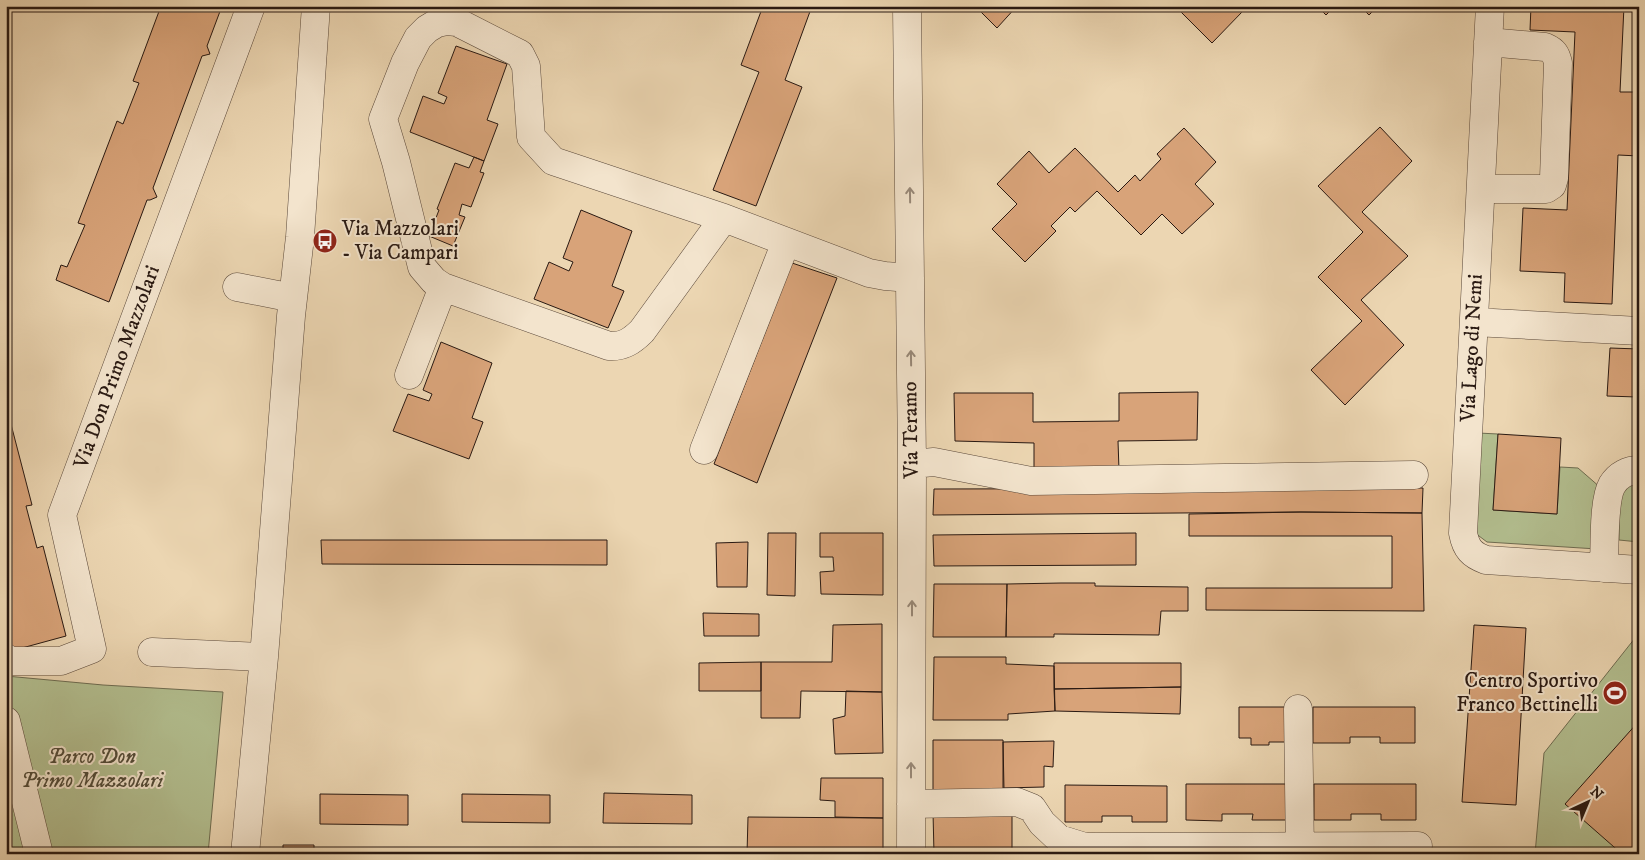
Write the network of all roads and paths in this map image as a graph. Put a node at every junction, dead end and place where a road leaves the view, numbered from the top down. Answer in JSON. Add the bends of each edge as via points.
{"nodes":[{"id":1,"x":250,"y":6,"type":"edge"},
{"id":2,"x":316,"y":6,"type":"edge"},
{"id":3,"x":907,"y":6,"type":"edge"},
{"id":4,"x":1490,"y":6,"type":"edge"},
{"id":5,"x":1488,"y":42,"type":"junction"},
{"id":6,"x":1480,"y":189,"type":"junction"},
{"id":7,"x":724,"y":218,"type":"junction"},
{"id":8,"x":786,"y":242,"type":"junction"},
{"id":9,"x":910,"y":278,"type":"junction"},
{"id":10,"x":237,"y":287,"type":"dead end"},
{"id":11,"x":443,"y":287,"type":"junction"},
{"id":12,"x":293,"y":298,"type":"junction"},
{"id":13,"x":1474,"y":322,"type":"junction"},
{"id":14,"x":1639,"y":331,"type":"edge"},
{"id":15,"x":410,"y":375,"type":"dead end"},
{"id":16,"x":704,"y":450,"type":"dead end"},
{"id":17,"x":912,"y":464,"type":"junction"},
{"id":18,"x":1639,"y":470,"type":"edge"},
{"id":19,"x":1414,"y":475,"type":"dead end"},
{"id":20,"x":1604,"y":568,"type":"junction"},
{"id":21,"x":1639,"y":570,"type":"edge"},
{"id":22,"x":152,"y":652,"type":"dead end"},
{"id":23,"x":264,"y":657,"type":"junction"},
{"id":24,"x":6,"y":658,"type":"edge"},
{"id":25,"x":1298,"y":709,"type":"dead end"},
{"id":26,"x":6,"y":721,"type":"edge"},
{"id":27,"x":911,"y":804,"type":"junction"},
{"id":28,"x":1418,"y":846,"type":"dead end"},
{"id":29,"x":1300,"y":850,"type":"edge"},
{"id":30,"x":38,"y":854,"type":"edge"},
{"id":31,"x":245,"y":854,"type":"edge"},
{"id":32,"x":911,"y":854,"type":"edge"}],
"edges":[{"from":1,"to":24,"type":"street","name":"Via Don Primo Mazzolari","via":[[62,515],[92,649],[61,661],[9,661]]},
{"from":2,"to":12,"type":"street"},
{"from":9,"to":3,"type":"street","name":"Via Teramo","one_way":true},
{"from":4,"to":5,"type":"street","name":"Via Lago di Nemi"},
{"from":5,"to":6,"type":"street","name":"Via Lago di Nemi"},
{"from":5,"to":6,"type":"street","via":[[1545,47],[1557,56],[1554,178],[1546,189]]},
{"from":6,"to":13,"type":"street","name":"Via Lago di Nemi"},
{"from":7,"to":8,"type":"street"},
{"from":7,"to":11,"type":"street","via":[[642,331],[618,346],[609,346]]},
{"from":7,"to":11,"type":"street","via":[[553,160],[531,137],[526,66],[520,54],[457,22],[447,21],[427,29],[418,38],[384,119],[422,267]]},
{"from":8,"to":9,"type":"street","via":[[869,273]]},
{"from":8,"to":16,"type":"street"},
{"from":17,"to":9,"type":"street","name":"Via Teramo","one_way":true},
{"from":10,"to":12,"type":"street"},
{"from":11,"to":15,"type":"street"},
{"from":12,"to":23,"type":"street"},
{"from":13,"to":14,"type":"street"},
{"from":13,"to":20,"type":"street","name":"Via Lago di Nemi","via":[[1463,533],[1469,551],[1486,560]]},
{"from":17,"to":19,"type":"street","via":[[934,462],[1031,481]]},
{"from":27,"to":17,"type":"street","name":"Via Teramo","one_way":true},
{"from":18,"to":20,"type":"street","via":[[1621,475],[1612,487],[1607,501]]},
{"from":20,"to":21,"type":"street","name":"Via Lago di Nemi"},
{"from":22,"to":23,"type":"street"},
{"from":23,"to":31,"type":"street"},
{"from":25,"to":29,"type":"street"},
{"from":26,"to":30,"type":"street"},
{"from":27,"to":29,"type":"street","via":[[1017,802],[1032,808],[1058,839],[1085,847]]},
{"from":27,"to":32,"type":"street","name":"Via Teramo"},
{"from":28,"to":29,"type":"street"}]}
